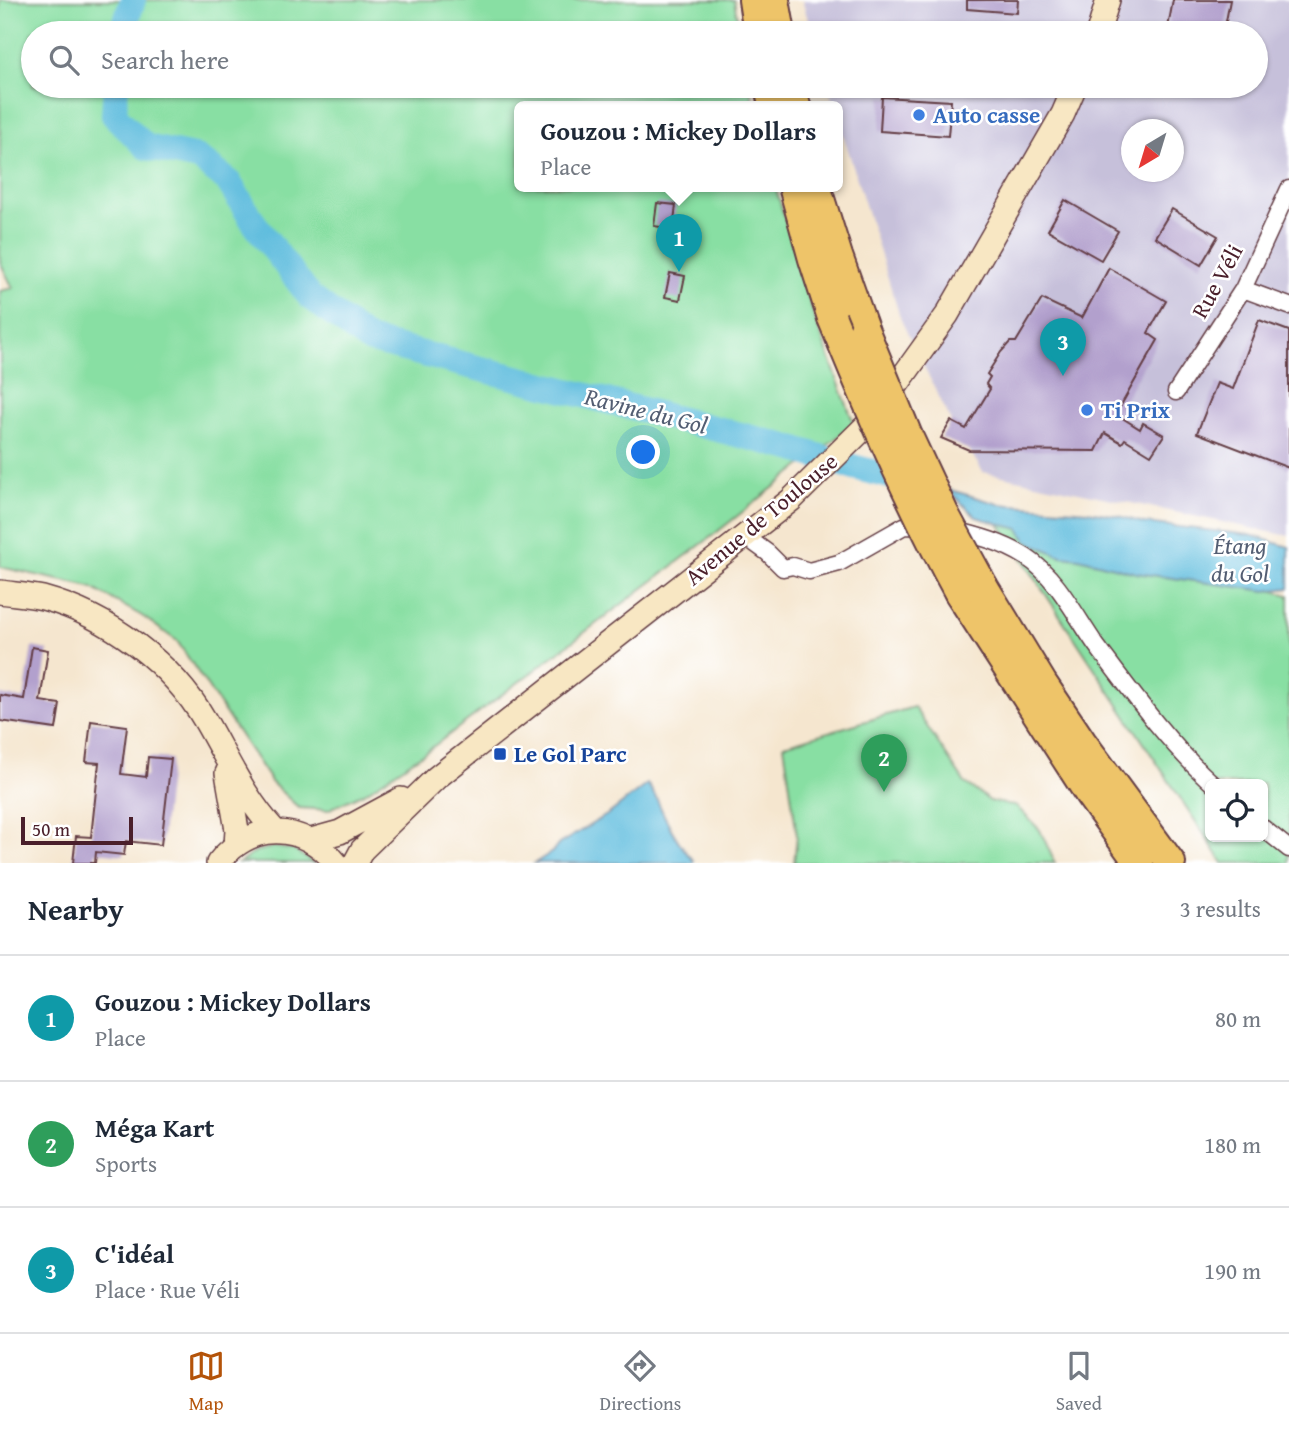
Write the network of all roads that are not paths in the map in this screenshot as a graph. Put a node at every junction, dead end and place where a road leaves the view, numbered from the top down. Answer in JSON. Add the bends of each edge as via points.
{"nodes":[{"id":1,"x":753,"y":0,"type":"edge"},
{"id":2,"x":775,"y":0,"type":"edge"},
{"id":3,"x":1108,"y":0,"type":"edge"},
{"id":4,"x":756,"y":21,"type":"edge"},
{"id":5,"x":779,"y":21,"type":"edge"},
{"id":6,"x":1102,"y":21,"type":"edge"},
{"id":7,"x":1070,"y":98,"type":"edge"},
{"id":8,"x":1289,"y":189,"type":"edge"},
{"id":9,"x":795,"y":192,"type":"edge"},
{"id":10,"x":818,"y":192,"type":"edge"},
{"id":11,"x":1243,"y":289,"type":"junction"},
{"id":12,"x":1289,"y":306,"type":"edge"},
{"id":13,"x":1176,"y":392,"type":"dead end"},
{"id":14,"x":746,"y":537,"type":"junction"},
{"id":15,"x":972,"y":590,"type":"junction"},
{"id":16,"x":0,"y":592,"type":"edge"},
{"id":17,"x":225,"y":760,"type":"junction"},
{"id":18,"x":436,"y":778,"type":"junction"},
{"id":19,"x":1208,"y":779,"type":"edge"},
{"id":20,"x":275,"y":831,"type":"junction"},
{"id":21,"x":1268,"y":832,"type":"edge"},
{"id":22,"x":311,"y":840,"type":"junction"},
{"id":23,"x":236,"y":845,"type":"junction"},
{"id":24,"x":1289,"y":849,"type":"edge"},
{"id":25,"x":218,"y":863,"type":"edge"},
{"id":26,"x":336,"y":863,"type":"edge"},
{"id":27,"x":355,"y":863,"type":"edge"},
{"id":28,"x":1114,"y":863,"type":"edge"},
{"id":29,"x":1139,"y":863,"type":"edge"},
{"id":30,"x":1171,"y":863,"type":"edge"}],
"edges":[{"from":1,"to":4,"type":"highway"},
{"from":2,"to":5,"type":"highway"},
{"from":3,"to":6,"type":"main road"},
{"from":7,"to":14,"type":"main road","name":"Avenue de Toulouse","via":[[947,315],[870,422],[806,487]]},
{"from":8,"to":11,"type":"street","name":"Rue Véli"},
{"from":9,"to":15,"type":"highway","bridge":true,"via":[[832,318],[882,441],[929,539]]},
{"from":10,"to":15,"type":"highway","bridge":true,"via":[[864,328]]},
{"from":11,"to":12,"type":"street"},
{"from":11,"to":13,"type":"street","name":"Rue Véli"},
{"from":14,"to":18,"type":"main road","name":"Avenue de Toulouse"},
{"from":14,"to":19,"type":"street","via":[[783,568],[809,570],[839,563],[904,526],[943,527],[990,538],[1027,558],[1051,579],[1179,752]]},
{"from":15,"to":28,"type":"highway","via":[[1013,700]]},
{"from":15,"to":29,"type":"highway","via":[[1089,794]]},
{"from":15,"to":30,"type":"highway"},
{"from":16,"to":17,"type":"main road","via":[[59,603],[106,625],[155,658],[206,721]]},
{"from":17,"to":20,"type":"main road"},
{"from":17,"to":23,"type":"main road"},
{"from":18,"to":22,"type":"main road","name":"Avenue de Toulouse","via":[[340,832]]},
{"from":18,"to":27,"type":"main road","name":"Avenue de Toulouse","via":[[362,850]]},
{"from":20,"to":22,"type":"main road"},
{"from":20,"to":23,"type":"main road"},
{"from":21,"to":24,"type":"street"},
{"from":22,"to":26,"type":"main road"},
{"from":23,"to":25,"type":"main road"}]}
